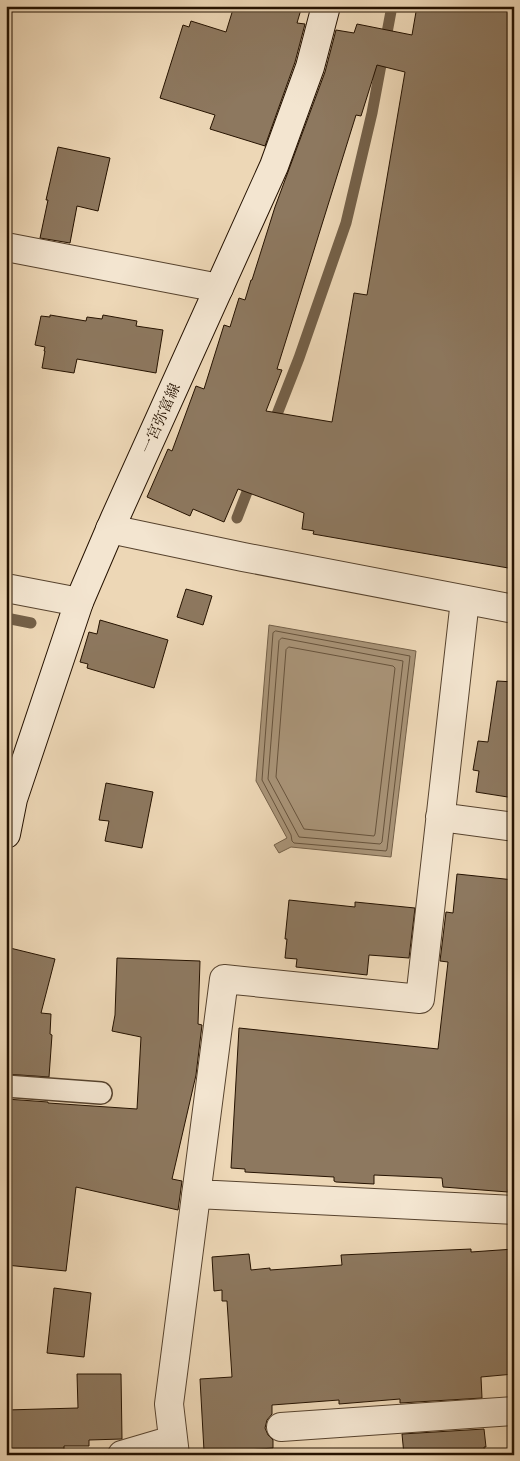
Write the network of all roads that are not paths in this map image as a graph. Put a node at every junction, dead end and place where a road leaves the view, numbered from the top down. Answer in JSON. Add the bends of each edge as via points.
{"nodes":[{"id":1,"x":326,"y":6,"type":"edge"},
{"id":2,"x":6,"y":247,"type":"edge"},
{"id":3,"x":219,"y":288,"type":"junction"},
{"id":4,"x":110,"y":529,"type":"junction"},
{"id":5,"x":6,"y":588,"type":"edge"},
{"id":6,"x":465,"y":600,"type":"junction"},
{"id":7,"x":79,"y":602,"type":"junction"},
{"id":8,"x":514,"y":609,"type":"edge"},
{"id":9,"x":440,"y":817,"type":"junction"},
{"id":10,"x":514,"y":827,"type":"edge"},
{"id":11,"x":6,"y":834,"type":"edge"},
{"id":12,"x":6,"y":1086,"type":"edge"},
{"id":13,"x":101,"y":1093,"type":"dead end"},
{"id":14,"x":196,"y":1194,"type":"junction"},
{"id":15,"x":514,"y":1210,"type":"edge"},
{"id":16,"x":514,"y":1411,"type":"edge"},
{"id":17,"x":281,"y":1428,"type":"dead end"},
{"id":18,"x":174,"y":1448,"type":"edge"},
{"id":19,"x":122,"y":1455,"type":"edge"}],
"edges":[{"from":1,"to":3,"type":"street","name":"一宮弥富線","via":[[310,67],[274,166]]},
{"from":2,"to":3,"type":"street"},
{"from":3,"to":4,"type":"street","name":"一宮弥富線"},
{"from":4,"to":6,"type":"street"},
{"from":4,"to":7,"type":"street","name":"一宮弥富線"},
{"from":5,"to":7,"type":"street"},
{"from":6,"to":8,"type":"street"},
{"from":6,"to":9,"type":"street"},
{"from":7,"to":11,"type":"street","name":"一宮弥富線","via":[[13,799]]},
{"from":9,"to":10,"type":"street"},
{"from":9,"to":14,"type":"street","via":[[420,999],[224,979]]},
{"from":12,"to":13,"type":"lane"},
{"from":14,"to":15,"type":"street"},
{"from":14,"to":18,"type":"street","via":[[169,1404]]},
{"from":16,"to":17,"type":"street"},
{"from":18,"to":19,"type":"street"}]}
